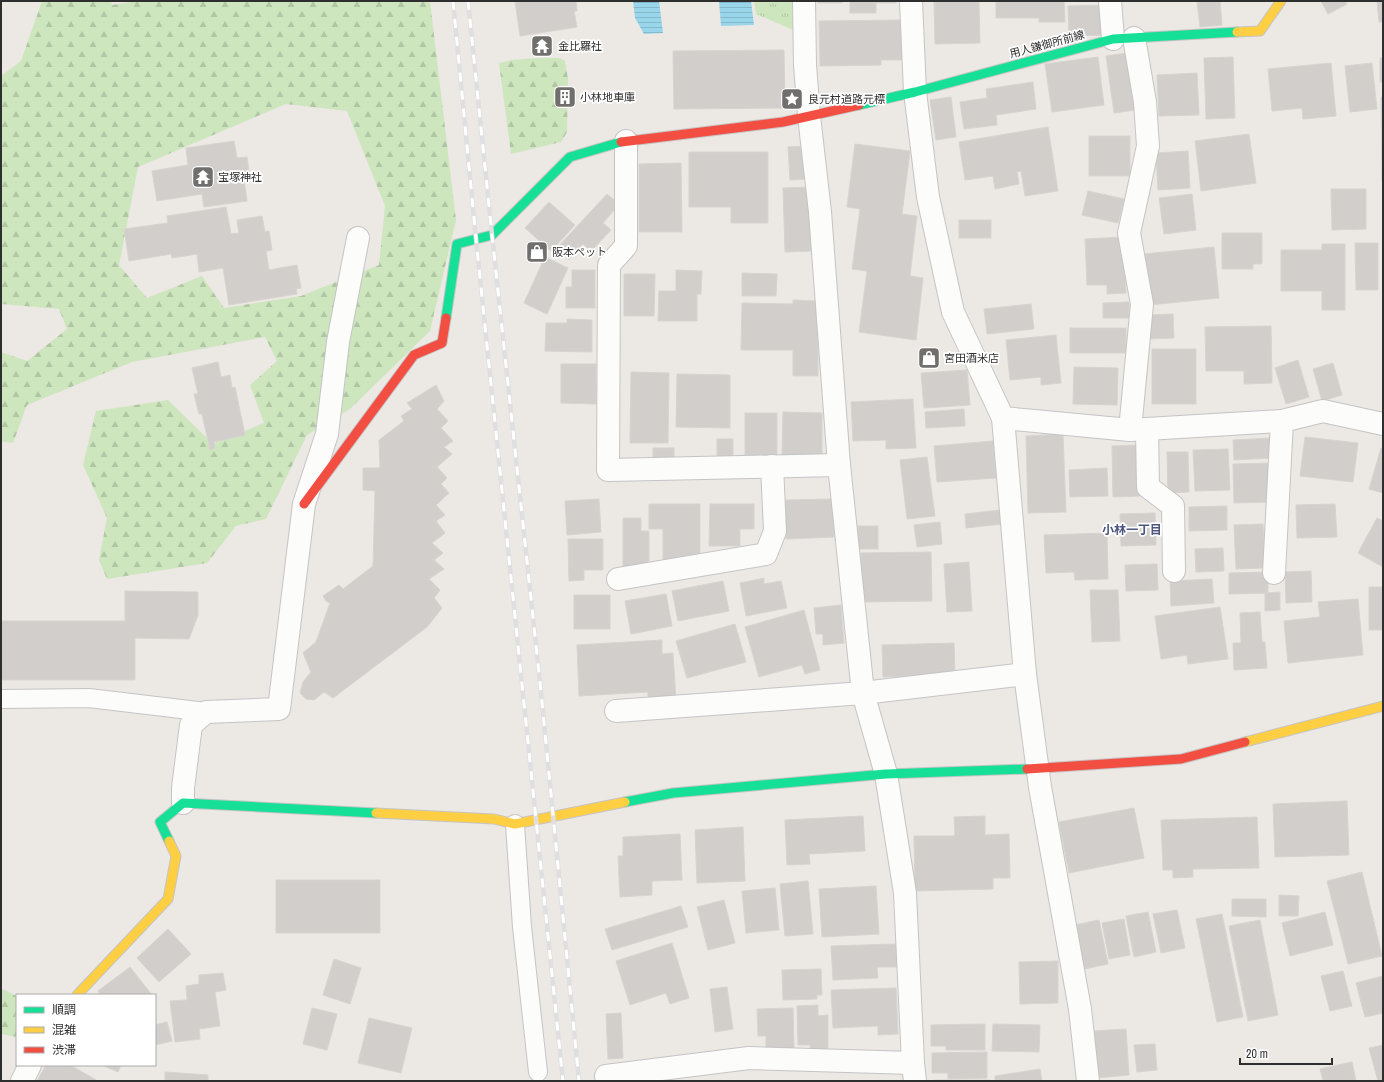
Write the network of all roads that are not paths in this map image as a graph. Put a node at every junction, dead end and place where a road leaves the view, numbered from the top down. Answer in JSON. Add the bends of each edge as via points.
{"nodes":[{"id":1,"x":804,"y":1,"type":"edge"},
{"id":2,"x":911,"y":1,"type":"edge"},
{"id":3,"x":1110,"y":1,"type":"edge"},
{"id":4,"x":1281,"y":1,"type":"edge"},
{"id":5,"x":1124,"y":38,"type":"junction"},
{"id":6,"x":915,"y":92,"type":"junction"},
{"id":7,"x":809,"y":116,"type":"junction"},
{"id":8,"x":626,"y":140,"type":"junction"},
{"id":9,"x":358,"y":238,"type":"dead end"},
{"id":10,"x":1003,"y":418,"type":"junction"},
{"id":11,"x":1282,"y":421,"type":"junction"},
{"id":12,"x":1383,"y":424,"type":"edge"},
{"id":13,"x":1139,"y":430,"type":"junction"},
{"id":14,"x":839,"y":465,"type":"junction"},
{"id":15,"x":772,"y":466,"type":"junction"},
{"id":16,"x":304,"y":504,"type":"junction"},
{"id":17,"x":1174,"y":571,"type":"dead end"},
{"id":18,"x":1274,"y":573,"type":"dead end"},
{"id":19,"x":618,"y":579,"type":"dead end"},
{"id":20,"x":1025,"y":674,"type":"junction"},
{"id":21,"x":863,"y":693,"type":"junction"},
{"id":22,"x":1,"y":699,"type":"edge"},
{"id":23,"x":1383,"y":706,"type":"edge"},
{"id":24,"x":616,"y":711,"type":"dead end"},
{"id":25,"x":199,"y":719,"type":"junction"},
{"id":26,"x":1037,"y":769,"type":"junction"},
{"id":27,"x":886,"y":774,"type":"junction"},
{"id":28,"x":183,"y":796,"type":"junction"},
{"id":29,"x":515,"y":824,"type":"junction"},
{"id":30,"x":78,"y":994,"type":"edge"},
{"id":31,"x":30,"y":1066,"type":"edge"},
{"id":32,"x":538,"y":1072,"type":"dead end"},
{"id":33,"x":914,"y":1072,"type":"edge"},
{"id":34,"x":606,"y":1076,"type":"dead end"},
{"id":35,"x":22,"y":1081,"type":"edge"},
{"id":36,"x":1088,"y":1081,"type":"edge"}],
"edges":[{"from":1,"to":7,"type":"street"},
{"from":2,"to":6,"type":"street"},
{"from":3,"to":5,"type":"street"},
{"from":4,"to":5,"type":"street","name":"用人鎌御所前線","via":[[1260,31]]},
{"from":5,"to":6,"type":"street","name":"用人鎌御所前線"},
{"from":5,"to":13,"type":"street","via":[[1145,102],[1148,146],[1129,233],[1142,304]]},
{"from":6,"to":7,"type":"street","name":"用人鎌御所前線"},
{"from":6,"to":10,"type":"street","via":[[928,197],[953,312]]},
{"from":7,"to":8,"type":"street","name":"用人鎌御所前線","via":[[783,122]]},
{"from":7,"to":14,"type":"street","via":[[820,212]]},
{"from":8,"to":15,"type":"street","via":[[626,246],[609,265],[608,470]]},
{"from":8,"to":16,"type":"street","name":"用人鎌御所前線","via":[[570,157],[492,236],[458,244],[442,343],[414,355]]},
{"from":9,"to":16,"type":"street","via":[[338,342],[327,434]]},
{"from":10,"to":13,"type":"street"},
{"from":10,"to":20,"type":"street"},
{"from":11,"to":12,"type":"street","via":[[1323,411]]},
{"from":11,"to":13,"type":"street"},
{"from":11,"to":18,"type":"street"},
{"from":13,"to":17,"type":"street","via":[[1148,487],[1173,506]]},
{"from":14,"to":15,"type":"street"},
{"from":14,"to":21,"type":"street"},
{"from":15,"to":19,"type":"street","via":[[775,532],[766,554]]},
{"from":16,"to":25,"type":"street","via":[[279,709]]},
{"from":20,"to":21,"type":"street"},
{"from":20,"to":26,"type":"street"},
{"from":21,"to":24,"type":"street"},
{"from":21,"to":27,"type":"street"},
{"from":22,"to":25,"type":"lane","via":[[89,698]]},
{"from":23,"to":26,"type":"street","via":[[1181,759]]},
{"from":25,"to":28,"type":"street"},
{"from":26,"to":27,"type":"street"},
{"from":26,"to":36,"type":"street","via":[[1080,1009]]},
{"from":27,"to":29,"type":"street","via":[[673,793]]},
{"from":27,"to":33,"type":"street","via":[[905,893]]},
{"from":28,"to":29,"type":"street","via":[[494,819]]},
{"from":28,"to":30,"type":"street","via":[[160,822],[176,856],[168,899]]},
{"from":29,"to":32,"type":"lane","via":[[522,928]]},
{"from":31,"to":35,"type":"street"},
{"from":33,"to":34,"type":"street","via":[[749,1058]]}]}
